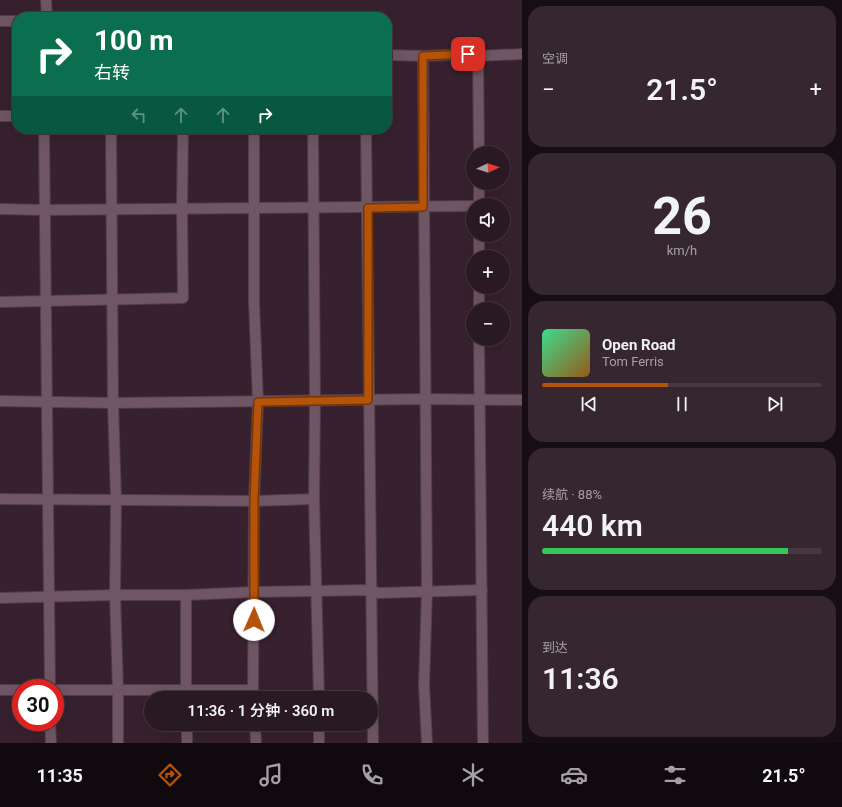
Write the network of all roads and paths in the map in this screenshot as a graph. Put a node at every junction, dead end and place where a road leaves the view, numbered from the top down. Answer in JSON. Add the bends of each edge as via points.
{"nodes":[{"id":1,"x":46,"y":0,"type":"edge"},
{"id":2,"x":47,"y":12,"type":"edge"},
{"id":3,"x":0,"y":21,"type":"edge"},
{"id":4,"x":12,"y":21,"type":"edge"},
{"id":5,"x":522,"y":54,"type":"edge"},
{"id":6,"x":392,"y":55,"type":"edge"},
{"id":7,"x":423,"y":56,"type":"junction"},
{"id":8,"x":478,"y":56,"type":"junction"},
{"id":9,"x":0,"y":116,"type":"edge"},
{"id":10,"x":12,"y":116,"type":"edge"},
{"id":11,"x":44,"y":134,"type":"edge"},
{"id":12,"x":112,"y":134,"type":"edge"},
{"id":13,"x":183,"y":134,"type":"edge"},
{"id":14,"x":254,"y":134,"type":"edge"},
{"id":15,"x":313,"y":134,"type":"edge"},
{"id":16,"x":366,"y":134,"type":"edge"},
{"id":17,"x":478,"y":146,"type":"edge"},
{"id":18,"x":466,"y":206,"type":"edge"},
{"id":19,"x":423,"y":207,"type":"junction"},
{"id":20,"x":254,"y":208,"type":"junction"},
{"id":21,"x":314,"y":208,"type":"junction"},
{"id":22,"x":368,"y":208,"type":"junction"},
{"id":23,"x":0,"y":209,"type":"edge"},
{"id":24,"x":113,"y":209,"type":"junction"},
{"id":25,"x":182,"y":209,"type":"junction"},
{"id":26,"x":45,"y":210,"type":"junction"},
{"id":27,"x":112,"y":300,"type":"junction"},
{"id":28,"x":0,"y":302,"type":"edge"},
{"id":29,"x":46,"y":302,"type":"junction"},
{"id":30,"x":479,"y":346,"type":"edge"},
{"id":31,"x":425,"y":399,"type":"junction"},
{"id":32,"x":368,"y":400,"type":"junction"},
{"id":33,"x":479,"y":400,"type":"junction"},
{"id":34,"x":522,"y":400,"type":"edge"},
{"id":35,"x":0,"y":401,"type":"edge"},
{"id":36,"x":46,"y":401,"type":"junction"},
{"id":37,"x":315,"y":401,"type":"junction"},
{"id":38,"x":258,"y":402,"type":"junction"},
{"id":39,"x":113,"y":403,"type":"junction"},
{"id":40,"x":0,"y":499,"type":"edge"},
{"id":41,"x":47,"y":500,"type":"junction"},
{"id":42,"x":116,"y":500,"type":"junction"},
{"id":43,"x":314,"y":500,"type":"junction"},
{"id":44,"x":254,"y":501,"type":"junction"},
{"id":45,"x":370,"y":590,"type":"junction"},
{"id":46,"x":482,"y":590,"type":"junction"},
{"id":47,"x":316,"y":591,"type":"junction"},
{"id":48,"x":427,"y":591,"type":"junction"},
{"id":49,"x":254,"y":592,"type":"junction"},
{"id":50,"x":115,"y":595,"type":"junction"},
{"id":51,"x":49,"y":596,"type":"junction"},
{"id":52,"x":186,"y":596,"type":"junction"},
{"id":53,"x":0,"y":598,"type":"edge"},
{"id":54,"x":50,"y":679,"type":"edge"},
{"id":55,"x":0,"y":690,"type":"edge"},
{"id":56,"x":12,"y":690,"type":"edge"},
{"id":57,"x":64,"y":690,"type":"edge"},
{"id":58,"x":118,"y":690,"type":"junction"},
{"id":59,"x":186,"y":691,"type":"edge"},
{"id":60,"x":253,"y":691,"type":"edge"},
{"id":61,"x":319,"y":691,"type":"edge"},
{"id":62,"x":144,"y":692,"type":"edge"},
{"id":63,"x":50,"y":731,"type":"edge"},
{"id":64,"x":187,"y":731,"type":"edge"},
{"id":65,"x":255,"y":731,"type":"edge"},
{"id":66,"x":319,"y":731,"type":"edge"},
{"id":67,"x":51,"y":743,"type":"edge"},
{"id":68,"x":118,"y":743,"type":"edge"},
{"id":69,"x":187,"y":743,"type":"edge"},
{"id":70,"x":256,"y":743,"type":"edge"},
{"id":71,"x":318,"y":743,"type":"edge"},
{"id":72,"x":373,"y":743,"type":"edge"},
{"id":73,"x":427,"y":743,"type":"edge"},
{"id":74,"x":484,"y":743,"type":"edge"}],
"edges":[{"from":1,"to":2,"type":"street"},
{"from":3,"to":4,"type":"street"},
{"from":5,"to":8,"type":"street"},
{"from":6,"to":7,"type":"street"},
{"from":7,"to":8,"type":"street"},
{"from":7,"to":19,"type":"street"},
{"from":8,"to":17,"type":"street"},
{"from":9,"to":10,"type":"street"},
{"from":11,"to":26,"type":"street"},
{"from":12,"to":24,"type":"street"},
{"from":13,"to":25,"type":"street"},
{"from":14,"to":20,"type":"street"},
{"from":15,"to":21,"type":"street"},
{"from":16,"to":22,"type":"street"},
{"from":18,"to":19,"type":"street"},
{"from":19,"to":22,"type":"street"},
{"from":19,"to":31,"type":"street"},
{"from":20,"to":21,"type":"street"},
{"from":20,"to":25,"type":"street"},
{"from":20,"to":38,"type":"street"},
{"from":21,"to":22,"type":"street"},
{"from":21,"to":37,"type":"street"},
{"from":22,"to":32,"type":"street"},
{"from":23,"to":26,"type":"street"},
{"from":24,"to":25,"type":"street"},
{"from":24,"to":26,"type":"street"},
{"from":24,"to":27,"type":"street"},
{"from":25,"to":27,"type":"street","via":[[183,298]]},
{"from":26,"to":29,"type":"street"},
{"from":27,"to":29,"type":"street"},
{"from":27,"to":39,"type":"street"},
{"from":28,"to":29,"type":"street"},
{"from":29,"to":36,"type":"street"},
{"from":30,"to":33,"type":"street"},
{"from":31,"to":32,"type":"street"},
{"from":31,"to":33,"type":"street"},
{"from":31,"to":48,"type":"street"},
{"from":32,"to":37,"type":"street"},
{"from":32,"to":45,"type":"street"},
{"from":33,"to":34,"type":"street"},
{"from":33,"to":46,"type":"street"},
{"from":35,"to":36,"type":"street"},
{"from":36,"to":39,"type":"street"},
{"from":36,"to":41,"type":"street"},
{"from":37,"to":38,"type":"street"},
{"from":37,"to":43,"type":"street"},
{"from":38,"to":39,"type":"street"},
{"from":38,"to":44,"type":"street"},
{"from":39,"to":42,"type":"street"},
{"from":40,"to":41,"type":"street"},
{"from":41,"to":42,"type":"street"},
{"from":41,"to":51,"type":"street"},
{"from":42,"to":44,"type":"street"},
{"from":42,"to":50,"type":"street"},
{"from":43,"to":44,"type":"street"},
{"from":43,"to":47,"type":"street"},
{"from":44,"to":49,"type":"street"},
{"from":45,"to":47,"type":"street"},
{"from":45,"to":48,"type":"street","via":[[379,593]]},
{"from":45,"to":72,"type":"street"},
{"from":46,"to":48,"type":"street"},
{"from":46,"to":74,"type":"street"},
{"from":47,"to":49,"type":"street"},
{"from":47,"to":61,"type":"street"},
{"from":48,"to":73,"type":"street","via":[[424,685]]},
{"from":49,"to":52,"type":"street"},
{"from":49,"to":60,"type":"street"},
{"from":50,"to":51,"type":"street"},
{"from":50,"to":52,"type":"street"},
{"from":50,"to":58,"type":"street"},
{"from":51,"to":53,"type":"street"},
{"from":51,"to":54,"type":"street"},
{"from":52,"to":59,"type":"street"},
{"from":55,"to":56,"type":"street"},
{"from":57,"to":58,"type":"street"},
{"from":58,"to":62,"type":"street"},
{"from":58,"to":68,"type":"street"},
{"from":63,"to":67,"type":"street"},
{"from":64,"to":69,"type":"street"},
{"from":65,"to":70,"type":"street"},
{"from":66,"to":71,"type":"street"}]}
